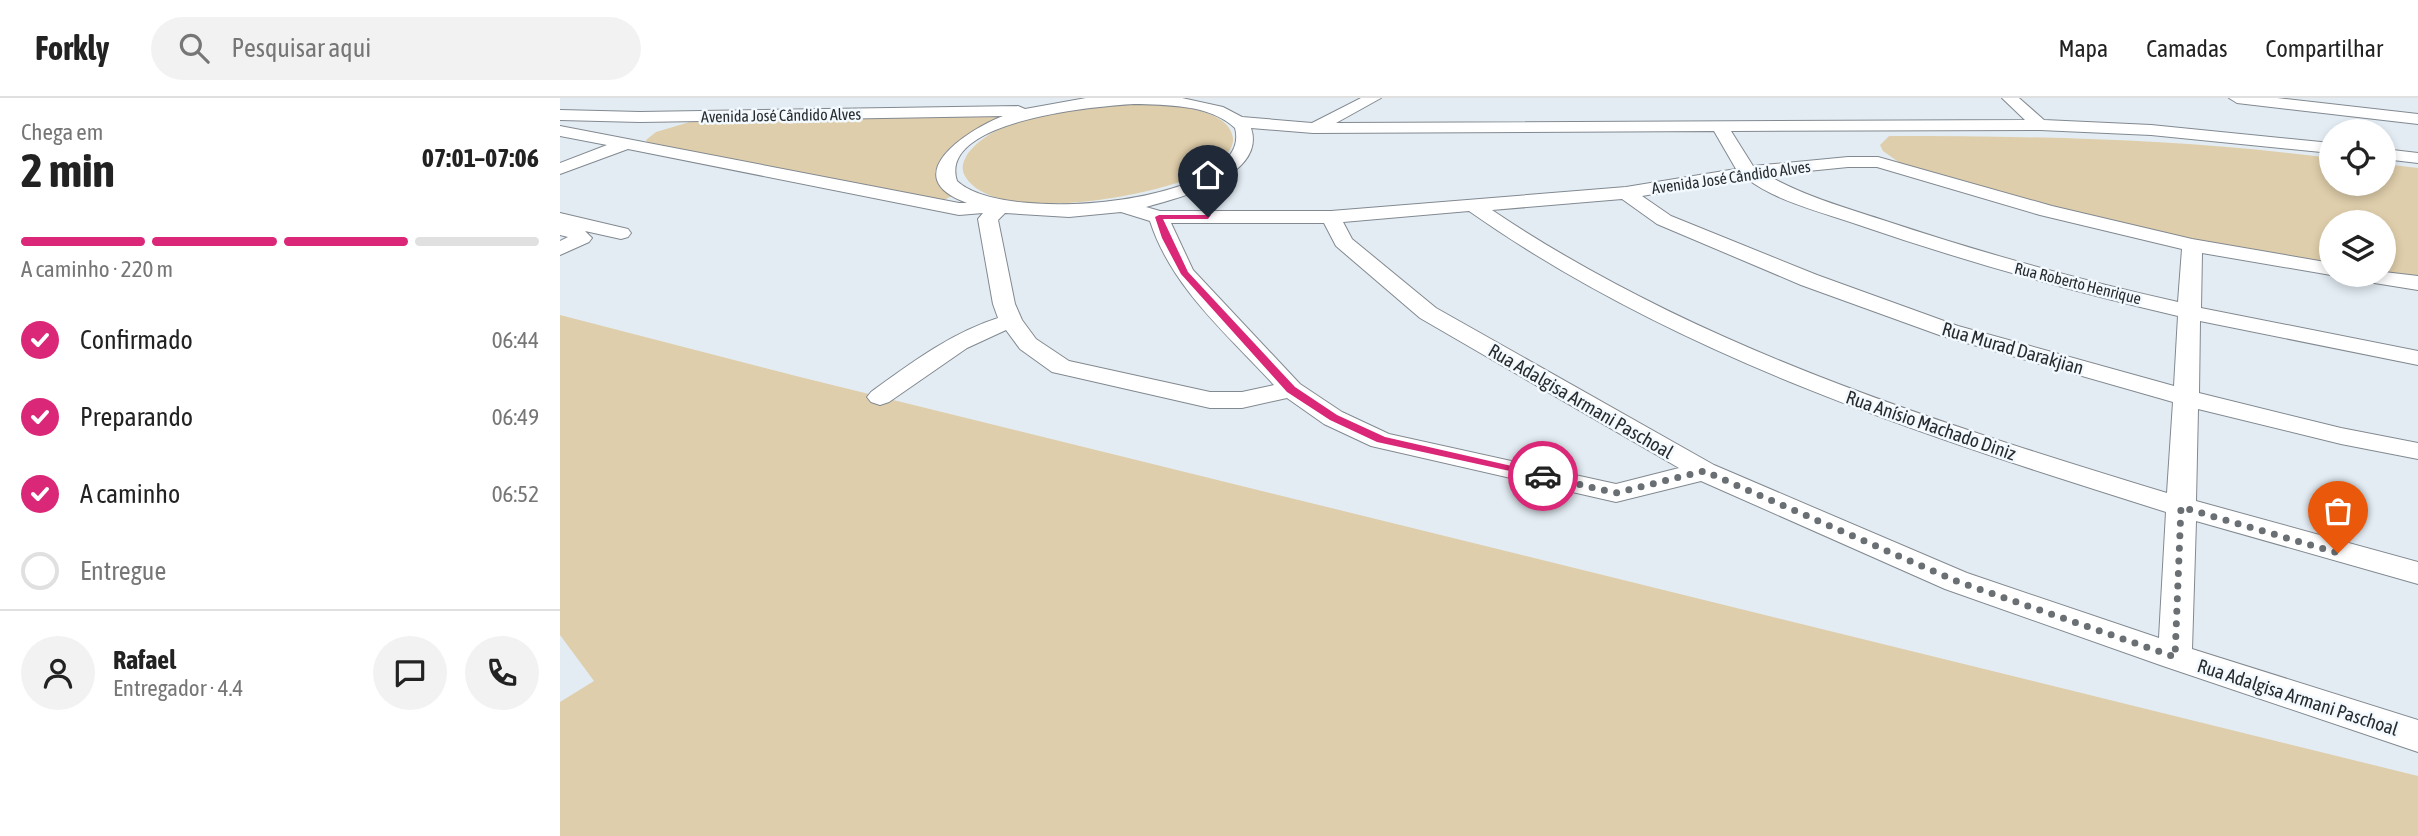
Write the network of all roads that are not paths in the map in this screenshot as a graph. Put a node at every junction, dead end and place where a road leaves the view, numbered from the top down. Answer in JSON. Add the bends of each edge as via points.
{"nodes":[{"id":1,"x":705,"y":98,"type":"edge"},
{"id":2,"x":1373,"y":98,"type":"edge"},
{"id":3,"x":2010,"y":98,"type":"edge"},
{"id":4,"x":2237,"y":98,"type":"edge"},
{"id":5,"x":1124,"y":99,"type":"edge"},
{"id":6,"x":1209,"y":103,"type":"edge"},
{"id":7,"x":1045,"y":110,"type":"junction"},
{"id":8,"x":560,"y":115,"type":"edge"},
{"id":9,"x":674,"y":116,"type":"junction"},
{"id":10,"x":2418,"y":119,"type":"edge"},
{"id":11,"x":1238,"y":122,"type":"junction"},
{"id":12,"x":2040,"y":125,"type":"junction"},
{"id":13,"x":1720,"y":127,"type":"junction"},
{"id":14,"x":1871,"y":127,"type":"junction"},
{"id":15,"x":1313,"y":128,"type":"junction"},
{"id":16,"x":560,"y":131,"type":"edge"},
{"id":17,"x":624,"y":145,"type":"junction"},
{"id":18,"x":2319,"y":147,"type":"edge"},
{"id":19,"x":2396,"y":156,"type":"edge"},
{"id":20,"x":2418,"y":159,"type":"edge"},
{"id":21,"x":1878,"y":162,"type":"junction"},
{"id":22,"x":560,"y":169,"type":"edge"},
{"id":23,"x":1748,"y":172,"type":"junction"},
{"id":24,"x":1626,"y":193,"type":"junction"},
{"id":25,"x":1120,"y":205,"type":"junction"},
{"id":26,"x":998,"y":206,"type":"junction"},
{"id":27,"x":1474,"y":206,"type":"junction"},
{"id":28,"x":1159,"y":217,"type":"junction"},
{"id":29,"x":1331,"y":217,"type":"junction"},
{"id":30,"x":560,"y":219,"type":"edge"},
{"id":31,"x":560,"y":229,"type":"edge"},
{"id":32,"x":621,"y":233,"type":"dead end"},
{"id":33,"x":2192,"y":245,"type":"junction"},
{"id":34,"x":560,"y":249,"type":"edge"},
{"id":35,"x":2319,"y":267,"type":"edge"},
{"id":36,"x":2396,"y":280,"type":"edge"},
{"id":37,"x":2418,"y":283,"type":"edge"},
{"id":38,"x":2190,"y":311,"type":"junction"},
{"id":39,"x":1011,"y":321,"type":"junction"},
{"id":40,"x":2418,"y":358,"type":"edge"},
{"id":41,"x":1291,"y":389,"type":"junction"},
{"id":42,"x":880,"y":397,"type":"dead end"},
{"id":43,"x":2186,"y":398,"type":"junction"},
{"id":44,"x":2418,"y":451,"type":"edge"},
{"id":45,"x":1704,"y":471,"type":"junction"},
{"id":46,"x":2181,"y":507,"type":"junction"},
{"id":47,"x":2418,"y":573,"type":"edge"},
{"id":48,"x":2175,"y":657,"type":"junction"},
{"id":49,"x":2418,"y":736,"type":"edge"}],
"edges":[{"from":1,"to":9,"type":"street"},
{"from":2,"to":15,"type":"street"},
{"from":3,"to":12,"type":"street"},
{"from":4,"to":10,"type":"street"},
{"from":5,"to":6,"type":"street"},
{"from":5,"to":7,"type":"street"},
{"from":6,"to":11,"type":"street"},
{"from":7,"to":9,"type":"street","name":"Avenida José Cândido Alves"},
{"from":7,"to":26,"type":"street","via":[[981,132],[959,147],[947,163],[951,185],[971,198]]},
{"from":8,"to":9,"type":"street","name":"Avenida José Cândido Alves"},
{"from":9,"to":17,"type":"street"},
{"from":11,"to":15,"type":"street"},
{"from":11,"to":25,"type":"street","via":[[1245,135],[1244,149],[1221,171],[1176,192]]},
{"from":12,"to":14,"type":"street"},
{"from":12,"to":18,"type":"street","via":[[2151,130]]},
{"from":13,"to":14,"type":"street"},
{"from":13,"to":15,"type":"street"},
{"from":13,"to":23,"type":"street"},
{"from":14,"to":21,"type":"street","via":[[1860,142],[1863,151]]},
{"from":16,"to":17,"type":"street"},
{"from":17,"to":22,"type":"street"},
{"from":17,"to":26,"type":"street","via":[[959,209]]},
{"from":19,"to":20,"type":"street"},
{"from":21,"to":23,"type":"street","name":"Avenida José Cândido Alves"},
{"from":21,"to":33,"type":"street","name":"Avenida José Cândido Alves","via":[[2047,211]]},
{"from":23,"to":24,"type":"street","name":"Avenida José Cândido Alves"},
{"from":23,"to":38,"type":"street","name":"Rua Roberto Henrique","via":[[1801,198],[1961,253]]},
{"from":24,"to":27,"type":"street","name":"Avenida José Cândido Alves"},
{"from":24,"to":43,"type":"street","name":"Rua Murad Darakjian","via":[[1664,220],[1847,294],[1950,331]]},
{"from":25,"to":26,"type":"street","via":[[1056,211]]},
{"from":25,"to":28,"type":"street","name":"Avenida José Cândido Alves"},
{"from":26,"to":39,"type":"street","via":[[988,219],[988,228]]},
{"from":27,"to":29,"type":"street","name":"Avenida José Cândido Alves"},
{"from":27,"to":46,"type":"street","name":"Rua Anísio Machado Diniz","via":[[1518,239],[1609,291],[1803,378],[2028,459]]},
{"from":28,"to":29,"type":"street","name":"Avenida José Cândido Alves"},
{"from":28,"to":41,"type":"street","via":[[1184,273]]},
{"from":29,"to":45,"type":"street","name":"Rua Adalgisa Armani Paschoal","via":[[1343,242],[1428,313]]},
{"from":30,"to":32,"type":"street"},
{"from":31,"to":34,"type":"street","via":[[582,238]]},
{"from":33,"to":35,"type":"street","name":"Avenida José Cândido Alves"},
{"from":33,"to":38,"type":"street"},
{"from":36,"to":37,"type":"street"},
{"from":38,"to":40,"type":"street","name":"Rua Roberto Henrique"},
{"from":38,"to":43,"type":"street"},
{"from":39,"to":41,"type":"street","via":[[1028,344],[1061,367],[1210,400],[1242,400]]},
{"from":39,"to":42,"type":"street","via":[[988,327],[956,345]]},
{"from":41,"to":45,"type":"street","via":[[1333,418],[1381,440],[1616,493]]},
{"from":43,"to":44,"type":"street","name":"Rua Murad Darakjian"},
{"from":43,"to":46,"type":"street"},
{"from":45,"to":48,"type":"street","name":"Rua Adalgisa Armani Paschoal","via":[[1956,581]]},
{"from":46,"to":47,"type":"street","name":"Rua Anísio Machado Diniz"},
{"from":46,"to":48,"type":"street"},
{"from":48,"to":49,"type":"street","name":"Rua Adalgisa Armani Paschoal"}]}
